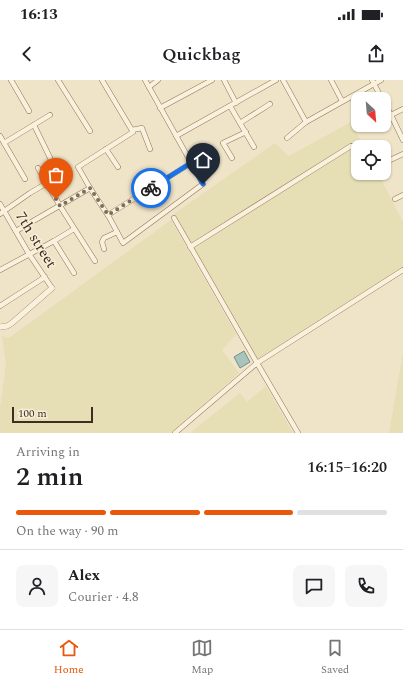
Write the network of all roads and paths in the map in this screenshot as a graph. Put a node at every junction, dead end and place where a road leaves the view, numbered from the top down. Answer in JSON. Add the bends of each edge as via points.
{"nodes":[{"id":1,"x":11,"y":80,"type":"edge"},
{"id":2,"x":58,"y":80,"type":"edge"},
{"id":3,"x":102,"y":80,"type":"edge"},
{"id":4,"x":145,"y":80,"type":"edge"},
{"id":5,"x":158,"y":80,"type":"edge"},
{"id":6,"x":212,"y":80,"type":"edge"},
{"id":7,"x":224,"y":80,"type":"edge"},
{"id":8,"x":276,"y":80,"type":"edge"},
{"id":9,"x":284,"y":80,"type":"edge"},
{"id":10,"x":331,"y":80,"type":"edge"},
{"id":11,"x":381,"y":80,"type":"edge"},
{"id":12,"x":373,"y":82,"type":"edge"},
{"id":13,"x":149,"y":87,"type":"junction"},
{"id":14,"x":378,"y":92,"type":"edge"},
{"id":15,"x":342,"y":101,"type":"junction"},
{"id":16,"x":236,"y":103,"type":"junction"},
{"id":17,"x":270,"y":104,"type":"dead end"},
{"id":18,"x":230,"y":106,"type":"junction"},
{"id":19,"x":160,"y":108,"type":"junction"},
{"id":20,"x":403,"y":109,"type":"edge"},
{"id":21,"x":29,"y":111,"type":"dead end"},
{"id":22,"x":50,"y":115,"type":"dead end"},
{"id":23,"x":391,"y":115,"type":"joint"},
{"id":24,"x":306,"y":122,"type":"junction"},
{"id":25,"x":240,"y":123,"type":"junction"},
{"id":26,"x":34,"y":125,"type":"junction"},
{"id":27,"x":132,"y":130,"type":"junction"},
{"id":28,"x":90,"y":131,"type":"dead end"},
{"id":29,"x":246,"y":132,"type":"junction"},
{"id":30,"x":0,"y":136,"type":"edge"},
{"id":31,"x":176,"y":136,"type":"junction"},
{"id":32,"x":287,"y":138,"type":"dead end"},
{"id":33,"x":403,"y":140,"type":"edge"},
{"id":34,"x":4,"y":143,"type":"junction"},
{"id":35,"x":254,"y":147,"type":"dead end"},
{"id":36,"x":351,"y":147,"type":"edge"},
{"id":37,"x":106,"y":149,"type":"junction"},
{"id":38,"x":150,"y":149,"type":"dead end"},
{"id":39,"x":403,"y":154,"type":"edge"},
{"id":40,"x":232,"y":158,"type":"dead end"},
{"id":41,"x":212,"y":160,"type":"dead end"},
{"id":42,"x":391,"y":160,"type":"edge"},
{"id":43,"x":191,"y":163,"type":"junction"},
{"id":44,"x":118,"y":167,"type":"dead end"},
{"id":45,"x":38,"y":168,"type":"dead end"},
{"id":46,"x":56,"y":170,"type":"dead end"},
{"id":47,"x":25,"y":179,"type":"dead end"},
{"id":48,"x":47,"y":183,"type":"junction"},
{"id":49,"x":90,"y":188,"type":"junction"},
{"id":50,"x":403,"y":195,"type":"edge"},
{"id":51,"x":395,"y":199,"type":"dead end"},
{"id":52,"x":0,"y":204,"type":"edge"},
{"id":53,"x":60,"y":206,"type":"junction"},
{"id":54,"x":2,"y":213,"type":"edge"},
{"id":55,"x":108,"y":215,"type":"junction"},
{"id":56,"x":174,"y":218,"type":"dead end"},
{"id":57,"x":74,"y":229,"type":"junction"},
{"id":58,"x":16,"y":231,"type":"junction"},
{"id":59,"x":117,"y":232,"type":"junction"},
{"id":60,"x":54,"y":241,"type":"junction"},
{"id":61,"x":190,"y":247,"type":"junction"},
{"id":62,"x":104,"y":249,"type":"dead end"},
{"id":63,"x":29,"y":254,"type":"junction"},
{"id":64,"x":95,"y":261,"type":"dead end"},
{"id":65,"x":0,"y":270,"type":"edge"},
{"id":66,"x":403,"y":270,"type":"edge"},
{"id":67,"x":74,"y":273,"type":"dead end"},
{"id":68,"x":45,"y":277,"type":"junction"},
{"id":69,"x":52,"y":288,"type":"joint"},
{"id":70,"x":0,"y":306,"type":"edge"},
{"id":71,"x":0,"y":327,"type":"edge"},
{"id":72,"x":257,"y":363,"type":"junction"},
{"id":73,"x":176,"y":433,"type":"edge"},
{"id":74,"x":298,"y":433,"type":"edge"}],
"edges":[{"from":1,"to":21,"type":"street"},
{"from":2,"to":28,"type":"street"},
{"from":3,"to":27,"type":"street"},
{"from":4,"to":13,"type":"street"},
{"from":5,"to":13,"type":"street"},
{"from":6,"to":19,"type":"street"},
{"from":7,"to":16,"type":"street"},
{"from":8,"to":16,"type":"street"},
{"from":9,"to":24,"type":"street"},
{"from":10,"to":15,"type":"street"},
{"from":11,"to":12,"type":"street"},
{"from":12,"to":14,"type":"street"},
{"from":12,"to":15,"type":"street"},
{"from":13,"to":19,"type":"street"},
{"from":15,"to":24,"type":"street"},
{"from":16,"to":18,"type":"street"},
{"from":17,"to":25,"type":"street"},
{"from":18,"to":25,"type":"street"},
{"from":18,"to":31,"type":"street"},
{"from":19,"to":31,"type":"street"},
{"from":20,"to":23,"type":"street"},
{"from":22,"to":26,"type":"street"},
{"from":23,"to":33,"type":"street"},
{"from":24,"to":32,"type":"street"},
{"from":25,"to":29,"type":"street"},
{"from":26,"to":34,"type":"street"},
{"from":26,"to":46,"type":"street"},
{"from":27,"to":37,"type":"street","via":[[133,132]]},
{"from":27,"to":38,"type":"street","via":[[142,128]]},
{"from":29,"to":35,"type":"street"},
{"from":29,"to":40,"type":"street","via":[[224,143]]},
{"from":30,"to":34,"type":"street"},
{"from":31,"to":43,"type":"street"},
{"from":34,"to":47,"type":"street"},
{"from":36,"to":61,"type":"street"},
{"from":37,"to":44,"type":"street"},
{"from":37,"to":49,"type":"street","via":[[78,167]]},
{"from":39,"to":42,"type":"street"},
{"from":41,"to":43,"type":"street","via":[[200,169]]},
{"from":43,"to":55,"type":"street"},
{"from":43,"to":59,"type":"street","via":[[203,184],[123,243]]},
{"from":45,"to":48,"type":"street"},
{"from":48,"to":53,"type":"street"},
{"from":48,"to":54,"type":"street"},
{"from":49,"to":53,"type":"street"},
{"from":49,"to":55,"type":"street"},
{"from":50,"to":51,"type":"street"},
{"from":52,"to":54,"type":"street","name":"7th street"},
{"from":53,"to":57,"type":"street"},
{"from":53,"to":58,"type":"street"},
{"from":54,"to":58,"type":"street","name":"7th street"},
{"from":55,"to":59,"type":"street"},
{"from":56,"to":61,"type":"street"},
{"from":57,"to":60,"type":"street"},
{"from":57,"to":64,"type":"street"},
{"from":58,"to":63,"type":"street","name":"7th street"},
{"from":59,"to":62,"type":"street","via":[[104,238]]},
{"from":60,"to":63,"type":"street"},
{"from":60,"to":67,"type":"street"},
{"from":61,"to":72,"type":"street"},
{"from":63,"to":65,"type":"street"},
{"from":63,"to":68,"type":"street","name":"7th street"},
{"from":66,"to":72,"type":"street"},
{"from":68,"to":69,"type":"street","name":"7th street"},
{"from":68,"to":70,"type":"street"},
{"from":69,"to":71,"type":"street","via":[[12,323]]},
{"from":72,"to":73,"type":"street"},
{"from":72,"to":74,"type":"street"}]}
